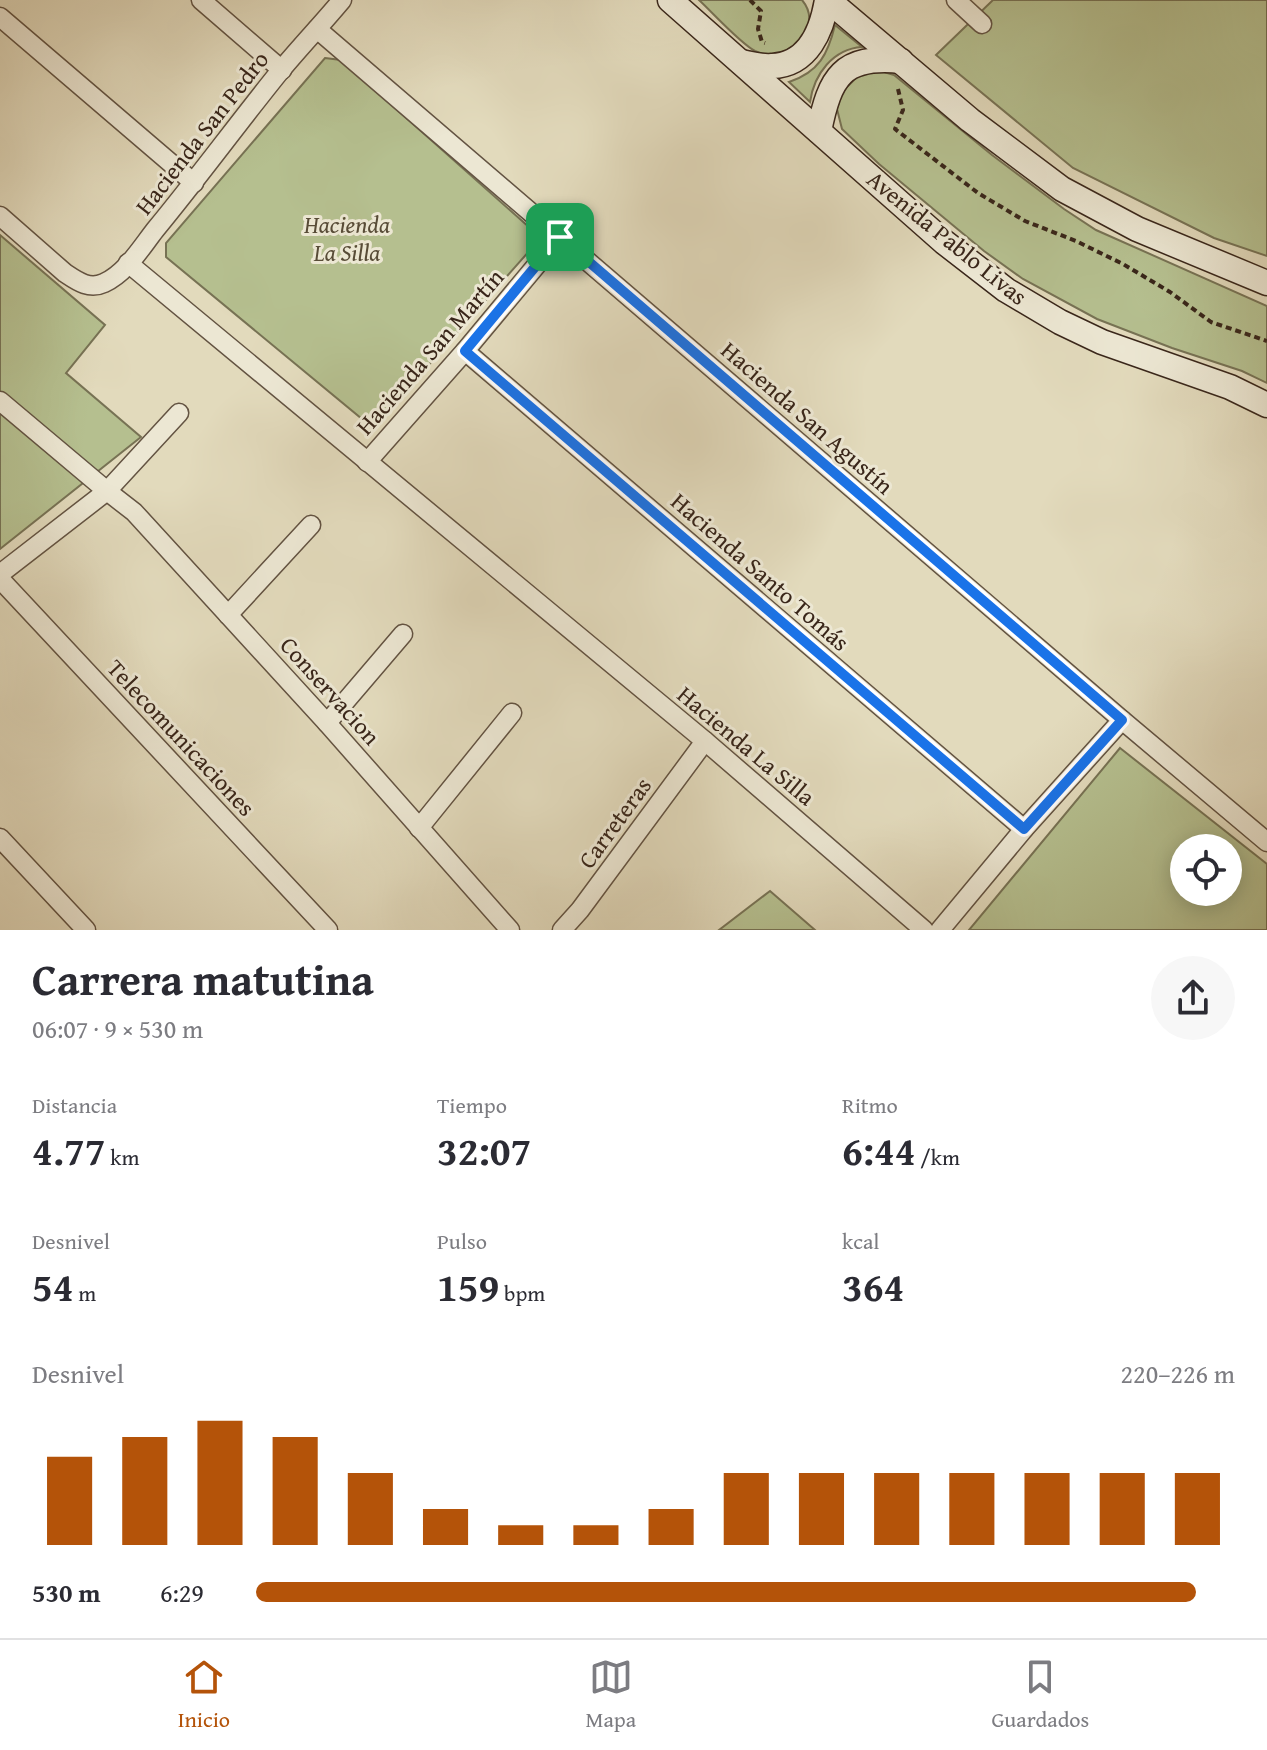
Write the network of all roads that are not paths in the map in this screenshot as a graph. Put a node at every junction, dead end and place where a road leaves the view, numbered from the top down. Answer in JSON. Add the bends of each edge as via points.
{"nodes":[{"id":1,"x":201,"y":0,"type":"edge"},
{"id":2,"x":342,"y":0,"type":"edge"},
{"id":3,"x":670,"y":0,"type":"edge"},
{"id":4,"x":828,"y":0,"type":"edge"},
{"id":5,"x":956,"y":0,"type":"edge"},
{"id":6,"x":0,"y":17,"type":"edge"},
{"id":7,"x":982,"y":24,"type":"dead end"},
{"id":8,"x":317,"y":29,"type":"junction"},
{"id":9,"x":901,"y":61,"type":"junction"},
{"id":10,"x":741,"y":62,"type":"junction"},
{"id":11,"x":282,"y":70,"type":"junction"},
{"id":12,"x":819,"y":131,"type":"junction"},
{"id":13,"x":194,"y":183,"type":"junction"},
{"id":14,"x":0,"y":216,"type":"edge"},
{"id":15,"x":560,"y":237,"type":"junction"},
{"id":16,"x":128,"y":263,"type":"junction"},
{"id":17,"x":1267,"y":283,"type":"edge"},
{"id":18,"x":465,"y":351,"type":"junction"},
{"id":19,"x":0,"y":401,"type":"edge"},
{"id":20,"x":1267,"y":405,"type":"edge"},
{"id":21,"x":179,"y":413,"type":"dead end"},
{"id":22,"x":367,"y":462,"type":"junction"},
{"id":23,"x":107,"y":491,"type":"junction"},
{"id":24,"x":311,"y":525,"type":"dead end"},
{"id":25,"x":0,"y":576,"type":"edge"},
{"id":26,"x":228,"y":615,"type":"junction"},
{"id":27,"x":403,"y":634,"type":"dead end"},
{"id":28,"x":512,"y":713,"type":"dead end"},
{"id":29,"x":1122,"y":720,"type":"junction"},
{"id":30,"x":327,"y":723,"type":"junction"},
{"id":31,"x":705,"y":741,"type":"junction"},
{"id":32,"x":419,"y":828,"type":"junction"},
{"id":33,"x":1024,"y":829,"type":"junction"},
{"id":34,"x":0,"y":838,"type":"edge"},
{"id":35,"x":1267,"y":842,"type":"edge"},
{"id":36,"x":86,"y":930,"type":"edge"},
{"id":37,"x":328,"y":930,"type":"edge"},
{"id":38,"x":510,"y":930,"type":"edge"},
{"id":39,"x":562,"y":930,"type":"edge"},
{"id":40,"x":924,"y":930,"type":"edge"},
{"id":41,"x":940,"y":930,"type":"edge"}],
"edges":[{"from":1,"to":11,"type":"street"},
{"from":2,"to":8,"type":"street","name":"Hacienda San Pedro"},
{"from":3,"to":10,"type":"main road","name":"Avenida Pablo Livas"},
{"from":4,"to":9,"type":"main road"},
{"from":4,"to":10,"type":"main road","via":[[816,38],[799,58],[773,67]]},
{"from":5,"to":7,"type":"street"},
{"from":6,"to":13,"type":"street"},
{"from":8,"to":11,"type":"street","name":"Hacienda San Pedro"},
{"from":8,"to":15,"type":"street","name":"Hacienda San Agustín"},
{"from":9,"to":12,"type":"main road","via":[[866,60],[847,70],[831,91]]},
{"from":9,"to":17,"type":"main road","via":[[1062,189],[1137,229]]},
{"from":10,"to":12,"type":"main road","name":"Avenida Pablo Livas"},
{"from":11,"to":13,"type":"street","name":"Hacienda San Pedro"},
{"from":12,"to":20,"type":"main road","name":"Avenida Pablo Livas","via":[[944,242],[1034,308],[1102,342]]},
{"from":13,"to":16,"type":"street","name":"Hacienda San Pedro"},
{"from":14,"to":16,"type":"street","name":"Hacienda San Pedro","via":[[85,285],[102,285]]},
{"from":15,"to":18,"type":"street","name":"Hacienda San Martín"},
{"from":15,"to":29,"type":"street","name":"Hacienda San Agustín"},
{"from":16,"to":22,"type":"street","name":"Hacienda La Silla"},
{"from":18,"to":22,"type":"street","name":"Hacienda San Martín"},
{"from":18,"to":33,"type":"street","name":"Hacienda Santo Tomás"},
{"from":19,"to":23,"type":"street","name":"Conservacion"},
{"from":21,"to":23,"type":"street"},
{"from":22,"to":31,"type":"street","name":"Hacienda La Silla"},
{"from":23,"to":25,"type":"street"},
{"from":23,"to":26,"type":"street","name":"Conservacion","via":[[134,512]]},
{"from":24,"to":26,"type":"street"},
{"from":25,"to":37,"type":"street","name":"Telecomunicaciones"},
{"from":26,"to":30,"type":"street","name":"Conservacion"},
{"from":27,"to":30,"type":"street"},
{"from":28,"to":32,"type":"street"},
{"from":29,"to":33,"type":"street"},
{"from":29,"to":35,"type":"street","name":"Hacienda San Agustín"},
{"from":30,"to":32,"type":"street","name":"Conservacion"},
{"from":31,"to":39,"type":"street","name":"Carreteras"},
{"from":31,"to":40,"type":"street","name":"Hacienda La Silla"},
{"from":32,"to":38,"type":"street","name":"Conservacion"},
{"from":33,"to":41,"type":"street"},
{"from":34,"to":36,"type":"street"}]}
